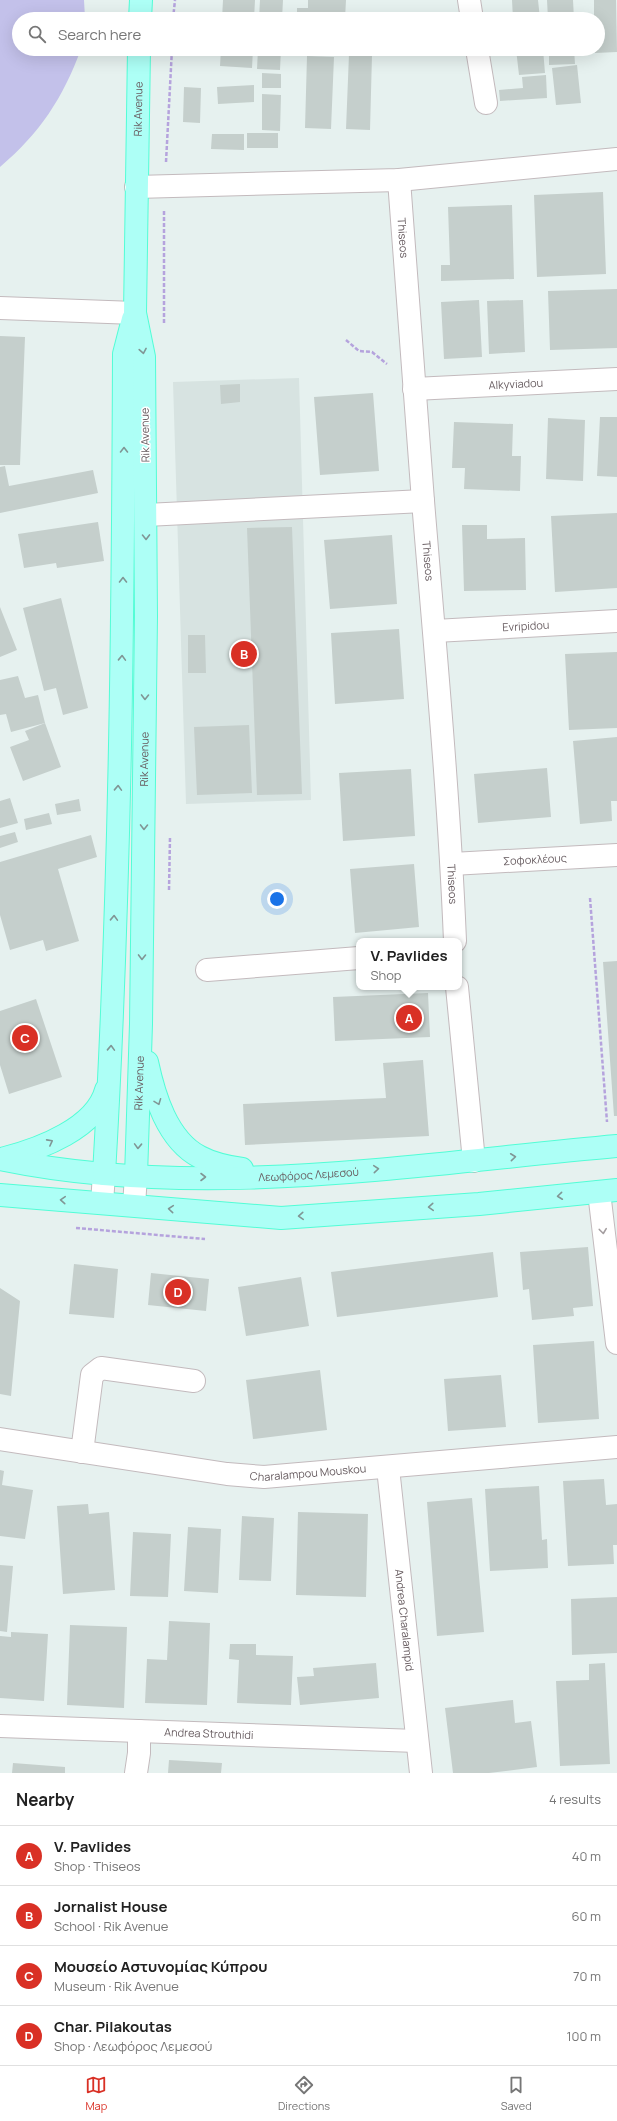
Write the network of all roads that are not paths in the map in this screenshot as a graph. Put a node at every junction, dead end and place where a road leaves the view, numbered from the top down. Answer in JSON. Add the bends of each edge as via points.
{"nodes":[{"id":1,"x":141,"y":0,"type":"edge"},
{"id":2,"x":469,"y":0,"type":"edge"},
{"id":3,"x":140,"y":12,"type":"edge"},
{"id":4,"x":471,"y":12,"type":"edge"},
{"id":5,"x":139,"y":56,"type":"edge"},
{"id":6,"x":478,"y":56,"type":"edge"},
{"id":7,"x":486,"y":104,"type":"dead end"},
{"id":8,"x":617,"y":159,"type":"edge"},
{"id":9,"x":398,"y":180,"type":"junction"},
{"id":10,"x":136,"y":187,"type":"junction"},
{"id":11,"x":0,"y":308,"type":"edge"},
{"id":12,"x":135,"y":313,"type":"junction"},
{"id":13,"x":617,"y":379,"type":"edge"},
{"id":14,"x":414,"y":382,"type":"junction"},
{"id":15,"x":423,"y":501,"type":"junction"},
{"id":16,"x":146,"y":515,"type":"junction"},
{"id":17,"x":617,"y":621,"type":"edge"},
{"id":18,"x":435,"y":632,"type":"junction"},
{"id":19,"x":617,"y":855,"type":"edge"},
{"id":20,"x":452,"y":864,"type":"junction"},
{"id":21,"x":455,"y":938,"type":"edge"},
{"id":22,"x":356,"y":958,"type":"edge"},
{"id":23,"x":207,"y":970,"type":"dead end"},
{"id":24,"x":457,"y":990,"type":"edge"},
{"id":25,"x":141,"y":1024,"type":"junction"},
{"id":26,"x":110,"y":1075,"type":"junction"},
{"id":27,"x":613,"y":1146,"type":"edge"},
{"id":28,"x":0,"y":1159,"type":"edge"},
{"id":29,"x":474,"y":1161,"type":"junction"},
{"id":30,"x":104,"y":1174,"type":"junction"},
{"id":31,"x":136,"y":1176,"type":"junction"},
{"id":32,"x":282,"y":1177,"type":"junction"},
{"id":33,"x":608,"y":1191,"type":"edge"},
{"id":34,"x":0,"y":1195,"type":"edge"},
{"id":35,"x":102,"y":1202,"type":"junction"},
{"id":36,"x":134,"y":1205,"type":"junction"},
{"id":37,"x":617,"y":1343,"type":"edge"},
{"id":38,"x":194,"y":1381,"type":"dead end"},
{"id":39,"x":0,"y":1439,"type":"edge"},
{"id":40,"x":617,"y":1448,"type":"edge"},
{"id":41,"x":82,"y":1452,"type":"junction"},
{"id":42,"x":388,"y":1468,"type":"junction"},
{"id":43,"x":0,"y":1726,"type":"edge"},
{"id":44,"x":139,"y":1731,"type":"junction"},
{"id":45,"x":417,"y":1741,"type":"junction"},
{"id":46,"x":136,"y":1773,"type":"edge"},
{"id":47,"x":421,"y":1773,"type":"edge"}],
"edges":[{"from":1,"to":3,"type":"main road"},
{"from":2,"to":4,"type":"street"},
{"from":5,"to":10,"type":"main road","name":"Rik Avenue"},
{"from":6,"to":7,"type":"street"},
{"from":8,"to":9,"type":"street"},
{"from":9,"to":10,"type":"street"},
{"from":9,"to":14,"type":"street","name":"Thiseos"},
{"from":10,"to":12,"type":"main road","name":"Rik Avenue"},
{"from":11,"to":12,"type":"street"},
{"from":12,"to":16,"type":"main road","name":"Rik Avenue","one_way":true,"via":[[144,357]]},
{"from":26,"to":12,"type":"main road","name":"Rik Avenue","one_way":true,"via":[[123,619],[124,354]]},
{"from":13,"to":14,"type":"street","name":"Alkyviadou"},
{"from":14,"to":15,"type":"street","name":"Thiseos"},
{"from":15,"to":16,"type":"street"},
{"from":15,"to":18,"type":"street","name":"Thiseos"},
{"from":16,"to":25,"type":"main road","name":"Rik Avenue","one_way":true},
{"from":17,"to":18,"type":"street","name":"Evripidou"},
{"from":18,"to":20,"type":"street","name":"Thiseos"},
{"from":19,"to":20,"type":"street","name":"Σοφοκλέους"},
{"from":20,"to":21,"type":"street","name":"Thiseos"},
{"from":22,"to":23,"type":"street"},
{"from":24,"to":29,"type":"street"},
{"from":25,"to":31,"type":"main road","name":"Rik Avenue","one_way":true},
{"from":25,"to":32,"type":"main road","one_way":true,"via":[[157,1099],[167,1124],[184,1144],[199,1156],[223,1166]]},
{"from":28,"to":26,"type":"main road","one_way":true,"via":[[29,1152],[91,1117],[103,1101]]},
{"from":26,"to":30,"type":"main road","name":"Rik Avenue"},
{"from":29,"to":27,"type":"main road","name":"Λεωφόρος Λεμεσού","one_way":true},
{"from":28,"to":30,"type":"main road","name":"Λεωφόρος Λεμεσού"},
{"from":32,"to":29,"type":"main road","name":"Λεωφόρος Λεμεσού","one_way":true},
{"from":30,"to":31,"type":"main road","name":"Λεωφόρος Λεμεσού"},
{"from":30,"to":35,"type":"street","name":"Rik Avenue"},
{"from":31,"to":32,"type":"main road","name":"Λεωφόρος Λεμεσού","one_way":true},
{"from":31,"to":36,"type":"street","name":"Rik Avenue"},
{"from":33,"to":36,"type":"main road","one_way":true,"via":[[479,1204],[281,1218]]},
{"from":33,"to":37,"type":"street","one_way":true},
{"from":35,"to":34,"type":"main road","one_way":true},
{"from":35,"to":36,"type":"main road"},
{"from":38,"to":41,"type":"street","via":[[101,1368],[92,1375]]},
{"from":39,"to":41,"type":"street","name":"Charalampou Mouskou"},
{"from":40,"to":42,"type":"street","name":"Charalampou Mouskou"},
{"from":41,"to":42,"type":"street","name":"Charalampou Mouskou","via":[[227,1474],[264,1477]]},
{"from":42,"to":45,"type":"street","name":"Andrea Charalampid"},
{"from":43,"to":44,"type":"street","name":"Andrea Strouthidi"},
{"from":44,"to":45,"type":"street","name":"Andrea Strouthidi"},
{"from":44,"to":46,"type":"street"},
{"from":45,"to":47,"type":"street","name":"Andrea Charalampid"}]}
